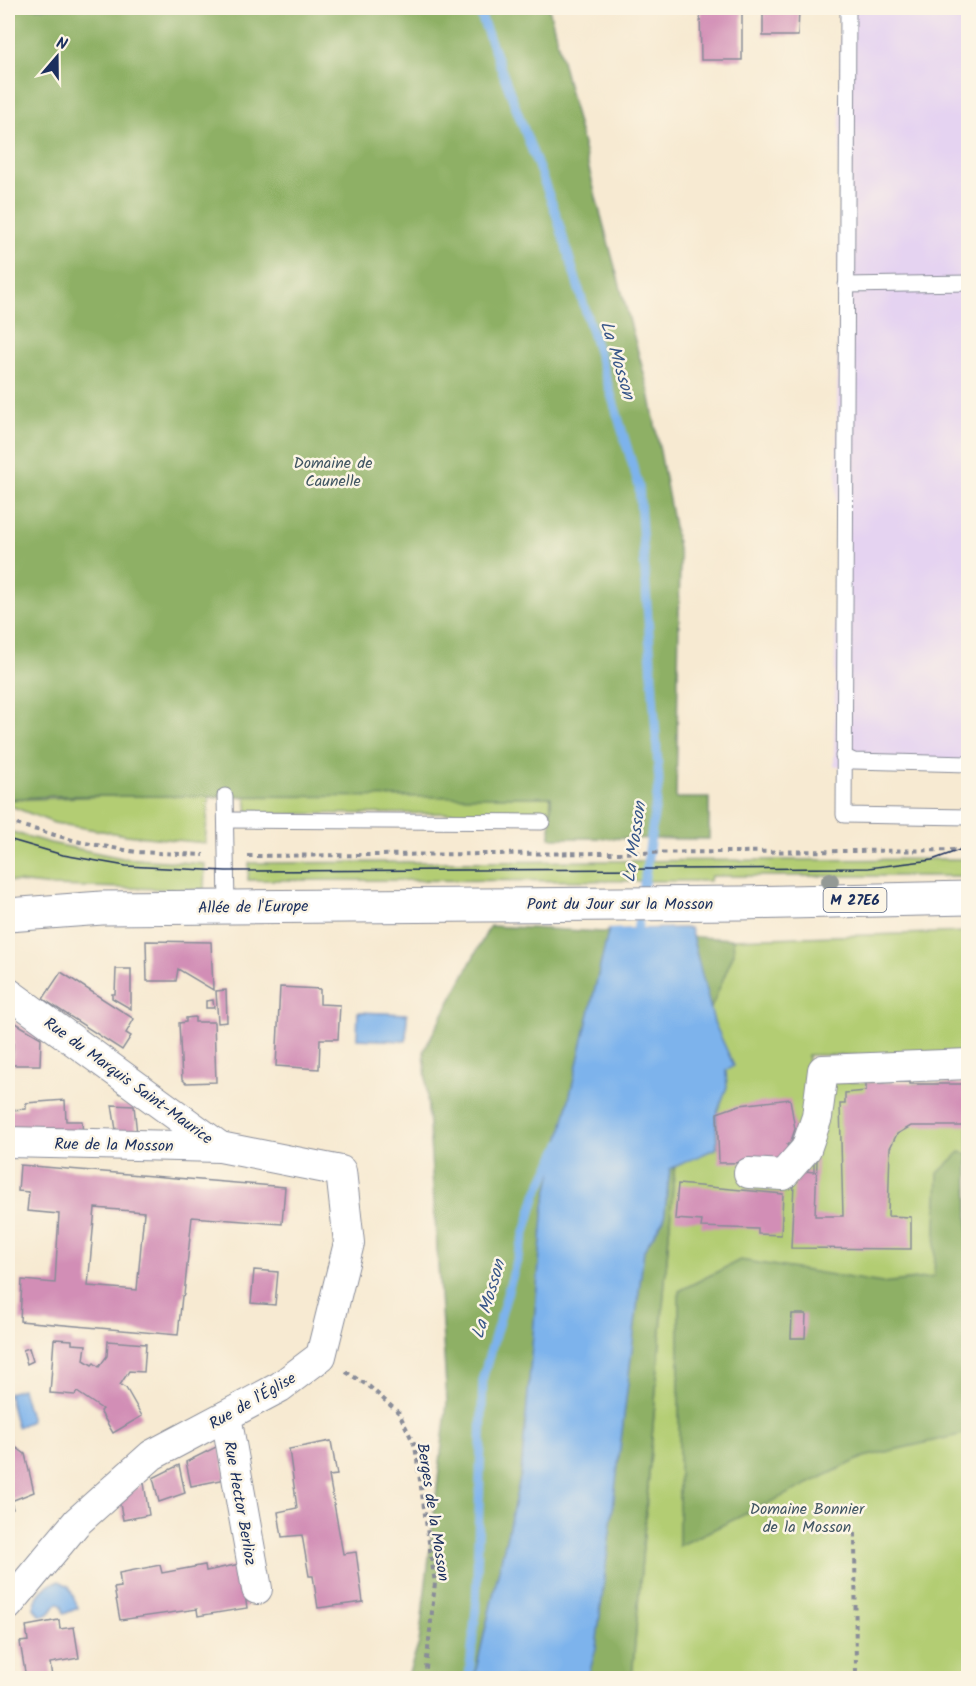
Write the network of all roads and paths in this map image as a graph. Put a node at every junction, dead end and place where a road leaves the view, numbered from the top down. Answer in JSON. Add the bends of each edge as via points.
{"nodes":[{"id":1,"x":848,"y":8,"type":"edge"},
{"id":2,"x":969,"y":283,"type":"edge"},
{"id":3,"x":846,"y":285,"type":"junction"},
{"id":4,"x":843,"y":756,"type":"junction"},
{"id":5,"x":969,"y":764,"type":"edge"},
{"id":6,"x":225,"y":796,"type":"dead end"},
{"id":7,"x":969,"y":817,"type":"edge"},
{"id":8,"x":226,"y":820,"type":"junction"},
{"id":9,"x":8,"y":822,"type":"edge"},
{"id":10,"x":542,"y":822,"type":"dead end"},
{"id":11,"x":969,"y":850,"type":"edge"},
{"id":12,"x":226,"y":856,"type":"junction"},
{"id":13,"x":969,"y":898,"type":"edge"},
{"id":14,"x":499,"y":904,"type":"joint"},
{"id":15,"x":227,"y":906,"type":"junction"},
{"id":16,"x":16,"y":910,"type":"edge"},
{"id":17,"x":8,"y":993,"type":"edge"},
{"id":18,"x":969,"y":1064,"type":"edge"},
{"id":19,"x":8,"y":1142,"type":"edge"},
{"id":20,"x":220,"y":1147,"type":"junction"},
{"id":21,"x":749,"y":1173,"type":"dead end"},
{"id":22,"x":321,"y":1356,"type":"junction"},
{"id":23,"x":226,"y":1416,"type":"junction"},
{"id":24,"x":855,"y":1533,"type":"dead end"},
{"id":25,"x":257,"y":1589,"type":"dead end"},
{"id":26,"x":8,"y":1605,"type":"edge"},
{"id":27,"x":425,"y":1678,"type":"edge"},
{"id":28,"x":856,"y":1678,"type":"edge"}],
"edges":[{"from":1,"to":3,"type":"lane"},
{"from":2,"to":3,"type":"lane"},
{"from":3,"to":4,"type":"lane"},
{"from":4,"to":5,"type":"lane","via":[[854,761]]},
{"from":4,"to":7,"type":"lane","via":[[844,815]]},
{"from":6,"to":8,"type":"lane"},
{"from":8,"to":10,"type":"lane"},
{"from":8,"to":12,"type":"lane"},
{"from":9,"to":12,"type":"path","via":[[80,842],[136,852]]},
{"from":11,"to":12,"type":"path"},
{"from":12,"to":15,"type":"lane"},
{"from":13,"to":14,"type":"main road","name":"Pont du Jour sur la Mosson","number":"M 27E6"},
{"from":14,"to":15,"type":"main road","name":"Allée de l'Europe"},
{"from":15,"to":16,"type":"main road","name":"Allée de l'Europe"},
{"from":17,"to":20,"type":"street","name":"Rue du Marquis Saint-Maurice"},
{"from":18,"to":21,"type":"street","via":[[823,1070],[818,1117],[806,1149],[783,1175]]},
{"from":19,"to":20,"type":"street","name":"Rue de la Mosson"},
{"from":20,"to":22,"type":"street","via":[[342,1170],[349,1243]]},
{"from":22,"to":23,"type":"street","name":"Rue de l'Église","via":[[280,1387]]},
{"from":22,"to":27,"type":"path","name":"Berges de la Mosson","via":[[370,1387],[399,1413],[415,1446],[435,1583]]},
{"from":23,"to":25,"type":"street","name":"Rue Hector Berlioz"},
{"from":23,"to":26,"type":"street","name":"Rue de l'Église","via":[[152,1455],[77,1522]]},
{"from":24,"to":28,"type":"path"}]}
